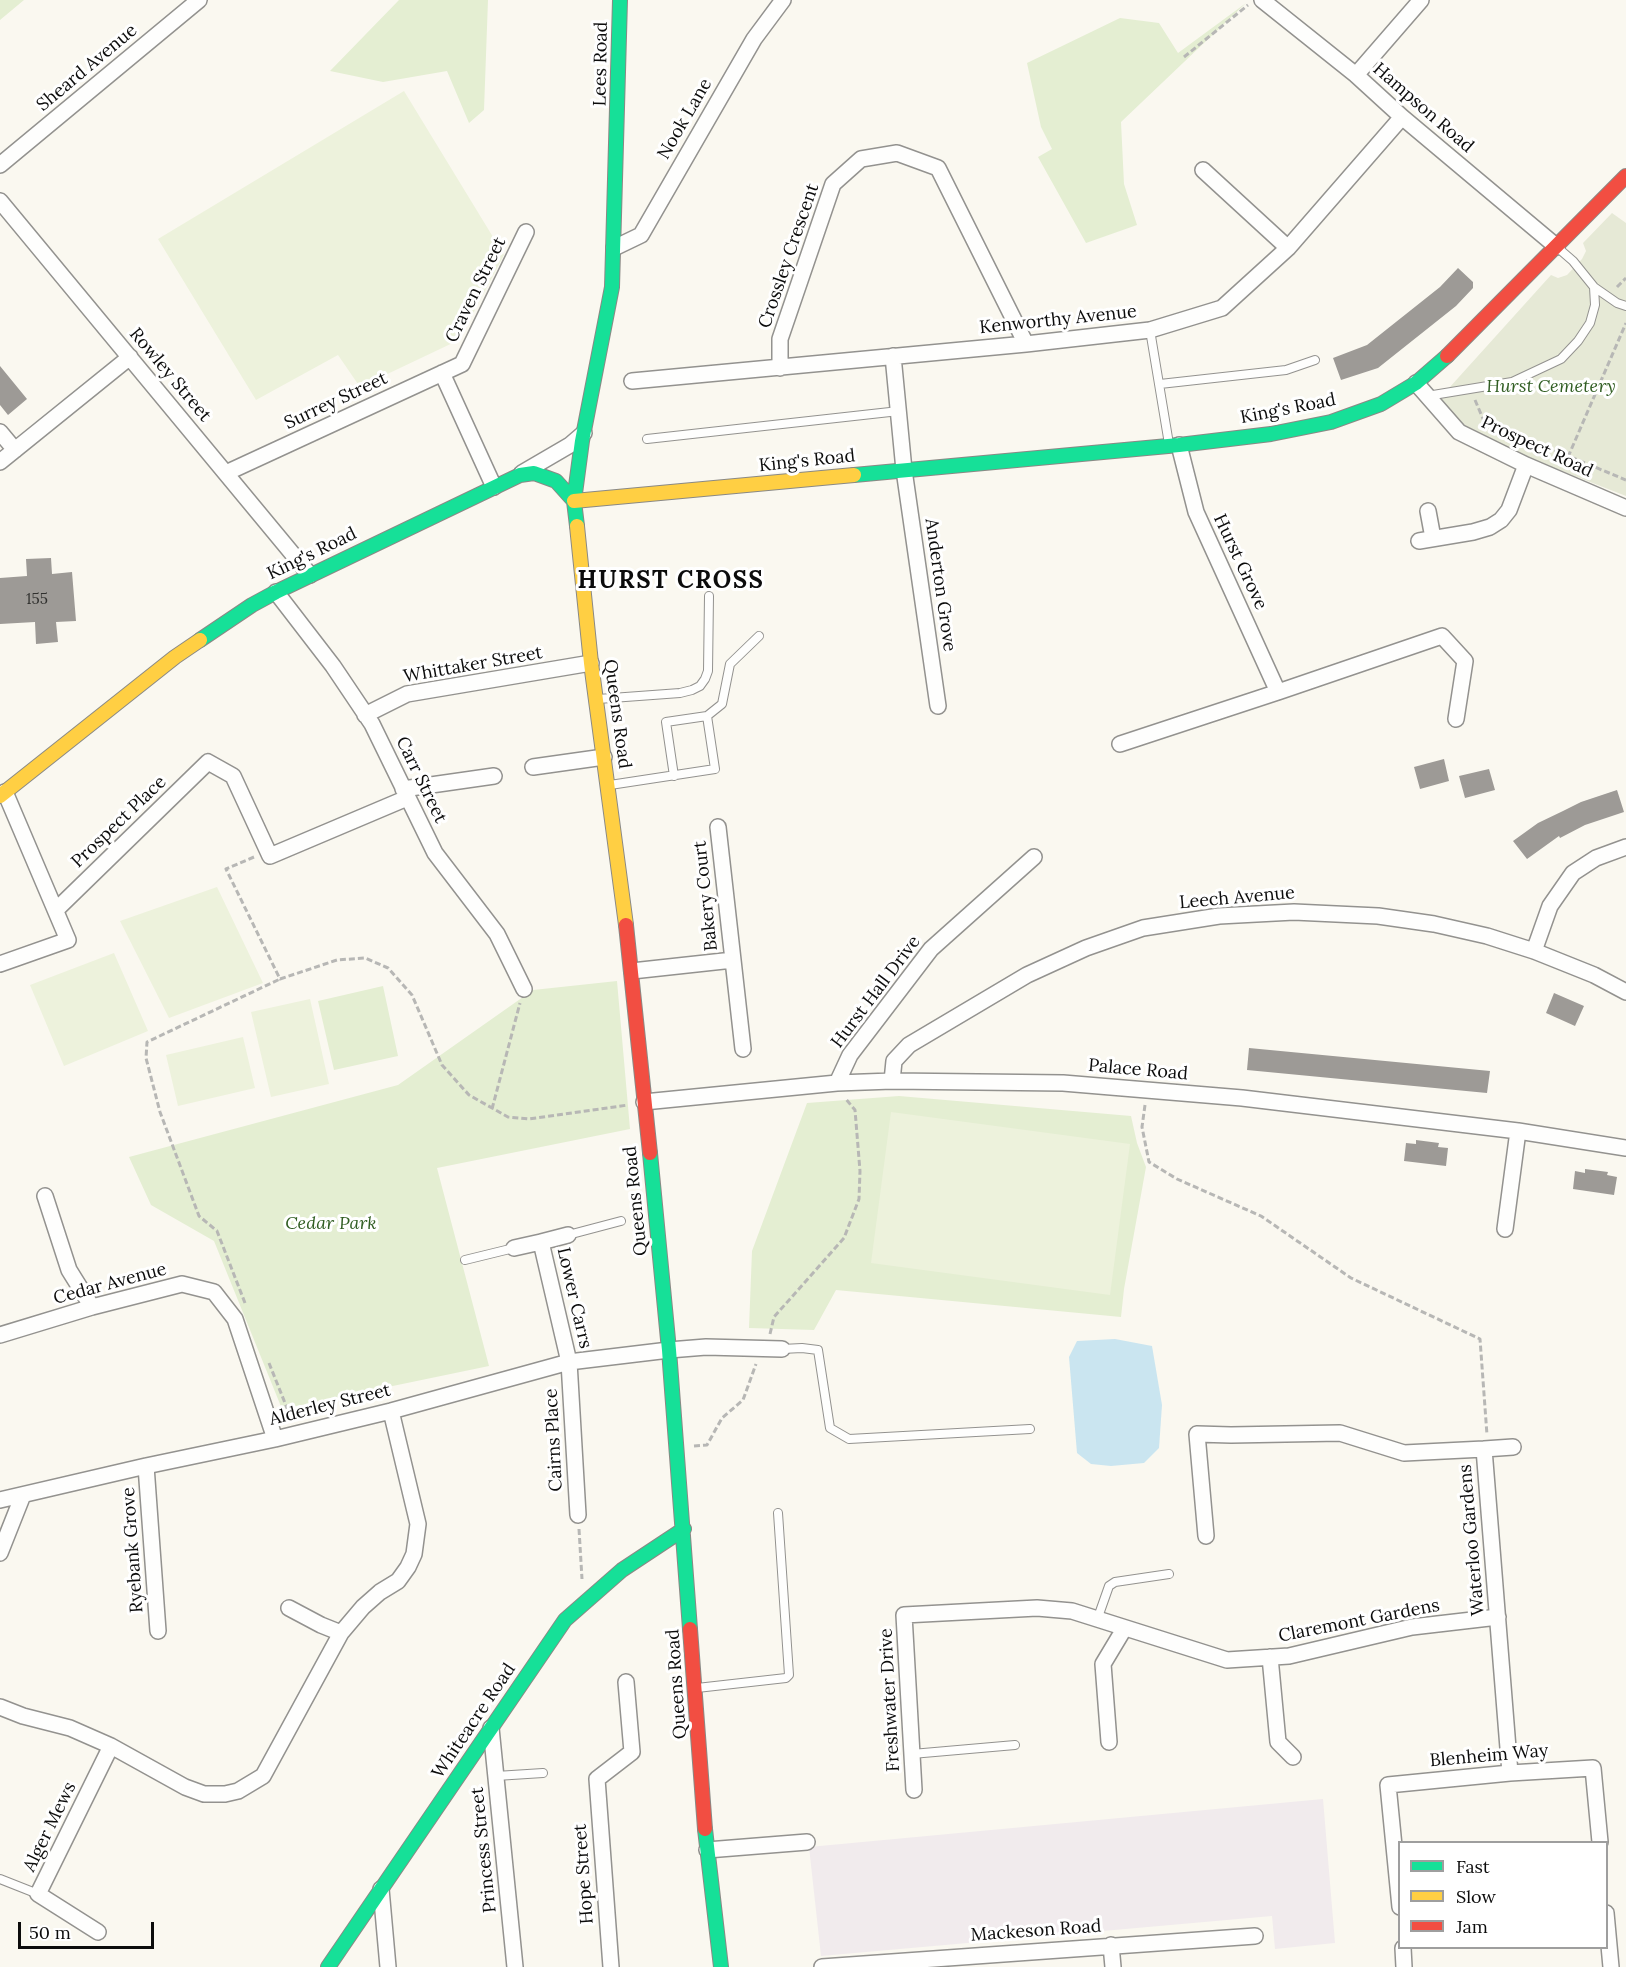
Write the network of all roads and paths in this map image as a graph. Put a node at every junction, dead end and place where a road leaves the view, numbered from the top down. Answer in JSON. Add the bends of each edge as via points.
{"nodes":[{"id":1,"x":199,"y":0,"type":"edge"},
{"id":2,"x":620,"y":0,"type":"edge"},
{"id":3,"x":783,"y":0,"type":"edge"},
{"id":4,"x":1254,"y":0,"type":"edge"},
{"id":5,"x":1262,"y":0,"type":"edge"},
{"id":6,"x":1421,"y":0,"type":"edge"},
{"id":7,"x":1184,"y":57,"type":"dead end"},
{"id":8,"x":1356,"y":75,"type":"junction"},
{"id":9,"x":1402,"y":117,"type":"junction"},
{"id":10,"x":0,"y":165,"type":"edge"},
{"id":11,"x":1203,"y":170,"type":"dead end"},
{"id":12,"x":1626,"y":176,"type":"edge"},
{"id":13,"x":0,"y":201,"type":"edge"},
{"id":14,"x":526,"y":232,"type":"dead end"},
{"id":15,"x":1557,"y":247,"type":"junction"},
{"id":16,"x":614,"y":248,"type":"junction"},
{"id":17,"x":1288,"y":248,"type":"junction"},
{"id":18,"x":1594,"y":288,"type":"junction"},
{"id":19,"x":1626,"y":306,"type":"edge"},
{"id":20,"x":1626,"y":323,"type":"edge"},
{"id":21,"x":1150,"y":330,"type":"junction"},
{"id":22,"x":1026,"y":344,"type":"junction"},
{"id":23,"x":894,"y":356,"type":"junction"},
{"id":24,"x":130,"y":357,"type":"junction"},
{"id":25,"x":1316,"y":360,"type":"dead end"},
{"id":26,"x":462,"y":364,"type":"joint"},
{"id":27,"x":780,"y":368,"type":"junction"},
{"id":28,"x":442,"y":374,"type":"junction"},
{"id":29,"x":632,"y":381,"type":"dead end"},
{"id":30,"x":1416,"y":383,"type":"junction"},
{"id":31,"x":1160,"y":384,"type":"junction"},
{"id":32,"x":1470,"y":390,"type":"junction"},
{"id":33,"x":1427,"y":396,"type":"junction"},
{"id":34,"x":898,"y":411,"type":"junction"},
{"id":35,"x":0,"y":432,"type":"edge"},
{"id":36,"x":584,"y":433,"type":"junction"},
{"id":37,"x":647,"y":439,"type":"dead end"},
{"id":38,"x":1174,"y":445,"type":"junction"},
{"id":39,"x":15,"y":450,"type":"junction"},
{"id":40,"x":1568,"y":457,"type":"junction"},
{"id":41,"x":0,"y":462,"type":"edge"},
{"id":42,"x":1526,"y":465,"type":"junction"},
{"id":43,"x":904,"y":470,"type":"junction"},
{"id":44,"x":226,"y":473,"type":"junction"},
{"id":45,"x":519,"y":475,"type":"junction"},
{"id":46,"x":1626,"y":480,"type":"edge"},
{"id":47,"x":494,"y":487,"type":"junction"},
{"id":48,"x":574,"y":501,"type":"junction"},
{"id":49,"x":1626,"y":508,"type":"edge"},
{"id":50,"x":1428,"y":512,"type":"dead end"},
{"id":51,"x":310,"y":575,"type":"junction"},
{"id":52,"x":276,"y":592,"type":"junction"},
{"id":53,"x":709,"y":596,"type":"dead end"},
{"id":54,"x":759,"y":636,"type":"dead end"},
{"id":55,"x":591,"y":663,"type":"junction"},
{"id":56,"x":1278,"y":692,"type":"junction"},
{"id":57,"x":597,"y":700,"type":"junction"},
{"id":58,"x":938,"y":706,"type":"dead end"},
{"id":59,"x":365,"y":715,"type":"junction"},
{"id":60,"x":707,"y":716,"type":"junction"},
{"id":61,"x":1456,"y":719,"type":"dead end"},
{"id":62,"x":1120,"y":744,"type":"dead end"},
{"id":63,"x":604,"y":757,"type":"junction"},
{"id":64,"x":532,"y":767,"type":"dead end"},
{"id":65,"x":494,"y":776,"type":"dead end"},
{"id":66,"x":674,"y":776,"type":"junction"},
{"id":67,"x":608,"y":785,"type":"junction"},
{"id":68,"x":2,"y":794,"type":"edge"},
{"id":69,"x":405,"y":794,"type":"junction"},
{"id":70,"x":718,"y":827,"type":"dead end"},
{"id":71,"x":1626,"y":847,"type":"edge"},
{"id":72,"x":269,"y":853,"type":"junction"},
{"id":73,"x":1034,"y":857,"type":"dead end"},
{"id":74,"x":56,"y":909,"type":"junction"},
{"id":75,"x":1534,"y":951,"type":"junction"},
{"id":76,"x":733,"y":960,"type":"junction"},
{"id":77,"x":0,"y":964,"type":"edge"},
{"id":78,"x":632,"y":971,"type":"junction"},
{"id":79,"x":280,"y":979,"type":"junction"},
{"id":80,"x":524,"y":989,"type":"joint"},
{"id":81,"x":1626,"y":992,"type":"edge"},
{"id":82,"x":743,"y":1049,"type":"dead end"},
{"id":83,"x":892,"y":1081,"type":"junction"},
{"id":84,"x":837,"y":1083,"type":"junction"},
{"id":85,"x":1146,"y":1090,"type":"junction"},
{"id":86,"x":644,"y":1102,"type":"junction"},
{"id":87,"x":492,"y":1109,"type":"junction"},
{"id":88,"x":1518,"y":1131,"type":"junction"},
{"id":89,"x":1626,"y":1148,"type":"edge"},
{"id":90,"x":45,"y":1196,"type":"dead end"},
{"id":91,"x":199,"y":1216,"type":"dead end"},
{"id":92,"x":621,"y":1221,"type":"dead end"},
{"id":93,"x":1505,"y":1229,"type":"dead end"},
{"id":94,"x":568,"y":1235,"type":"joint"},
{"id":95,"x":541,"y":1242,"type":"junction"},
{"id":96,"x":514,"y":1248,"type":"joint"},
{"id":97,"x":465,"y":1260,"type":"dead end"},
{"id":98,"x":92,"y":1307,"type":"junction"},
{"id":99,"x":0,"y":1335,"type":"edge"},
{"id":100,"x":765,"y":1349,"type":"junction"},
{"id":101,"x":782,"y":1349,"type":"joint"},
{"id":102,"x":669,"y":1350,"type":"junction"},
{"id":103,"x":569,"y":1362,"type":"junction"},
{"id":104,"x":390,"y":1411,"type":"junction"},
{"id":105,"x":1030,"y":1430,"type":"dead end"},
{"id":106,"x":275,"y":1439,"type":"junction"},
{"id":107,"x":1513,"y":1447,"type":"dead end"},
{"id":108,"x":677,"y":1448,"type":"junction"},
{"id":109,"x":1486,"y":1448,"type":"junction"},
{"id":110,"x":146,"y":1466,"type":"junction"},
{"id":111,"x":23,"y":1495,"type":"junction"},
{"id":112,"x":0,"y":1500,"type":"edge"},
{"id":113,"x":777,"y":1513,"type":"dead end"},
{"id":114,"x":578,"y":1515,"type":"joint"},
{"id":115,"x":684,"y":1528,"type":"junction"},
{"id":116,"x":1206,"y":1536,"type":"dead end"},
{"id":117,"x":0,"y":1552,"type":"edge"},
{"id":118,"x":1169,"y":1574,"type":"dead end"},
{"id":119,"x":584,"y":1603,"type":"junction"},
{"id":120,"x":289,"y":1608,"type":"dead end"},
{"id":121,"x":1498,"y":1617,"type":"junction"},
{"id":122,"x":1097,"y":1620,"type":"junction"},
{"id":123,"x":1124,"y":1629,"type":"junction"},
{"id":124,"x":158,"y":1631,"type":"dead end"},
{"id":125,"x":341,"y":1633,"type":"junction"},
{"id":126,"x":1270,"y":1657,"type":"junction"},
{"id":127,"x":626,"y":1682,"type":"dead end"},
{"id":128,"x":695,"y":1688,"type":"junction"},
{"id":129,"x":0,"y":1707,"type":"edge"},
{"id":130,"x":491,"y":1728,"type":"junction"},
{"id":131,"x":1108,"y":1742,"type":"dead end"},
{"id":132,"x":1015,"y":1745,"type":"dead end"},
{"id":133,"x":111,"y":1746,"type":"junction"},
{"id":134,"x":912,"y":1754,"type":"junction"},
{"id":135,"x":1293,"y":1757,"type":"dead end"},
{"id":136,"x":543,"y":1773,"type":"dead end"},
{"id":137,"x":1510,"y":1773,"type":"junction"},
{"id":138,"x":496,"y":1776,"type":"junction"},
{"id":139,"x":914,"y":1790,"type":"dead end"},
{"id":140,"x":1600,"y":1841,"type":"edge"},
{"id":141,"x":807,"y":1842,"type":"dead end"},
{"id":142,"x":707,"y":1850,"type":"junction"},
{"id":143,"x":1398,"y":1873,"type":"edge"},
{"id":144,"x":0,"y":1879,"type":"edge"},
{"id":145,"x":381,"y":1889,"type":"junction"},
{"id":146,"x":38,"y":1894,"type":"junction"},
{"id":147,"x":98,"y":1932,"type":"dead end"},
{"id":148,"x":1608,"y":1935,"type":"edge"},
{"id":149,"x":1255,"y":1936,"type":"dead end"},
{"id":150,"x":1111,"y":1945,"type":"junction"},
{"id":151,"x":1402,"y":1949,"type":"edge"},
{"id":152,"x":328,"y":1967,"type":"edge"},
{"id":153,"x":388,"y":1967,"type":"edge"},
{"id":154,"x":515,"y":1967,"type":"edge"},
{"id":155,"x":610,"y":1967,"type":"edge"},
{"id":156,"x":722,"y":1967,"type":"edge"},
{"id":157,"x":822,"y":1967,"type":"edge"},
{"id":158,"x":1113,"y":1967,"type":"edge"},
{"id":159,"x":1404,"y":1967,"type":"edge"},
{"id":160,"x":1611,"y":1967,"type":"edge"}],
"edges":[{"from":1,"to":10,"type":"street","name":"Sheard Avenue"},
{"from":2,"to":16,"type":"main road","name":"Lees Road"},
{"from":3,"to":16,"type":"street","name":"Nook Lane","via":[[754,39],[641,235]]},
{"from":4,"to":7,"type":"path"},
{"from":5,"to":8,"type":"street","name":"Hampson Road"},
{"from":6,"to":8,"type":"street"},
{"from":8,"to":9,"type":"street","name":"Hampson Road"},
{"from":9,"to":15,"type":"street","name":"Hampson Road"},
{"from":9,"to":17,"type":"street","name":"Kenworthy Avenue"},
{"from":11,"to":17,"type":"street"},
{"from":12,"to":15,"type":"main road","name":"King's Road"},
{"from":13,"to":24,"type":"street","name":"Rowley Street"},
{"from":14,"to":26,"type":"street","name":"Craven Street"},
{"from":15,"to":18,"type":"lane"},
{"from":15,"to":30,"type":"main road","name":"King's Road"},
{"from":16,"to":36,"type":"main road","name":"Queens Road","via":[[612,288]]},
{"from":17,"to":21,"type":"street","name":"Kenworthy Avenue","via":[[1222,308]]},
{"from":18,"to":19,"type":"lane"},
{"from":18,"to":32,"type":"lane","via":[[1590,323],[1561,359],[1512,382]]},
{"from":20,"to":40,"type":"path"},
{"from":21,"to":22,"type":"street","name":"Kenworthy Avenue"},
{"from":21,"to":31,"type":"lane"},
{"from":22,"to":23,"type":"street","name":"Kenworthy Avenue"},
{"from":22,"to":27,"type":"street","name":"Crossley Crescent","via":[[938,168],[897,153],[861,159],[833,184],[780,339]]},
{"from":23,"to":27,"type":"street","name":"Kenworthy Avenue"},
{"from":23,"to":34,"type":"street","name":"Anderton Grove"},
{"from":24,"to":39,"type":"street"},
{"from":24,"to":44,"type":"street","name":"Rowley Street"},
{"from":25,"to":31,"type":"lane","via":[[1286,370]]},
{"from":26,"to":28,"type":"street","name":"Surrey Street"},
{"from":27,"to":29,"type":"street","name":"Kenworthy Avenue"},
{"from":28,"to":44,"type":"street","name":"Surrey Street"},
{"from":28,"to":47,"type":"street"},
{"from":30,"to":33,"type":"street","name":"Prospect Road"},
{"from":30,"to":38,"type":"main road","name":"King's Road","via":[[1381,404],[1330,422],[1271,434]]},
{"from":31,"to":38,"type":"lane"},
{"from":32,"to":33,"type":"lane"},
{"from":32,"to":40,"type":"path","via":[[1484,422]]},
{"from":33,"to":42,"type":"street","name":"Prospect Road","via":[[1459,432]]},
{"from":34,"to":37,"type":"lane"},
{"from":34,"to":43,"type":"street","name":"Anderton Grove"},
{"from":35,"to":39,"type":"street"},
{"from":36,"to":45,"type":"street"},
{"from":36,"to":48,"type":"main road","name":"Queens Road"},
{"from":38,"to":43,"type":"main road","name":"King's Road"},
{"from":38,"to":56,"type":"street","name":"Hurst Grove","via":[[1196,512]]},
{"from":39,"to":41,"type":"street"},
{"from":40,"to":46,"type":"path"},
{"from":42,"to":49,"type":"street","name":"Prospect Road"},
{"from":42,"to":50,"type":"street","via":[[1509,510],[1490,527],[1426,540]]},
{"from":43,"to":48,"type":"main road","name":"King's Road"},
{"from":43,"to":58,"type":"street","name":"Anderton Grove"},
{"from":44,"to":51,"type":"street","name":"Rowley Street"},
{"from":45,"to":47,"type":"main road","name":"King's Road"},
{"from":45,"to":48,"type":"main road","via":[[534,473],[556,481]]},
{"from":47,"to":51,"type":"main road","name":"King's Road"},
{"from":48,"to":55,"type":"main road","name":"Queens Road"},
{"from":51,"to":52,"type":"main road","name":"King's Road"},
{"from":52,"to":59,"type":"street","name":"Carr Street"},
{"from":52,"to":68,"type":"main road","name":"King's Road","via":[[175,657]]},
{"from":53,"to":57,"type":"lane","via":[[708,671],[700,686],[680,693]]},
{"from":54,"to":60,"type":"lane","via":[[730,664],[722,704]]},
{"from":55,"to":57,"type":"main road","name":"Queens Road"},
{"from":55,"to":59,"type":"street","name":"Whittaker Street","via":[[407,694]]},
{"from":56,"to":61,"type":"street","via":[[1442,636],[1466,661]]},
{"from":56,"to":62,"type":"street"},
{"from":57,"to":63,"type":"main road","name":"Queens Road"},
{"from":59,"to":69,"type":"street","name":"Carr Street"},
{"from":60,"to":66,"type":"lane","via":[[715,770]]},
{"from":60,"to":66,"type":"lane","via":[[666,722]]},
{"from":63,"to":64,"type":"street"},
{"from":63,"to":67,"type":"main road","name":"Queens Road"},
{"from":65,"to":69,"type":"street"},
{"from":66,"to":67,"type":"lane"},
{"from":67,"to":78,"type":"main road","name":"Queens Road"},
{"from":68,"to":74,"type":"street"},
{"from":69,"to":72,"type":"street"},
{"from":69,"to":80,"type":"street","name":"Carr Street","via":[[435,853],[497,934]]},
{"from":70,"to":76,"type":"street","name":"Bakery Court"},
{"from":71,"to":75,"type":"street","via":[[1596,858],[1573,873],[1550,906]]},
{"from":72,"to":74,"type":"street","name":"Prospect Place","via":[[233,776],[208,762]]},
{"from":72,"to":79,"type":"path","via":[[226,869]]},
{"from":73,"to":84,"type":"street","name":"Hurst Hall Drive","via":[[931,949],[850,1055]]},
{"from":74,"to":77,"type":"street","via":[[68,940]]},
{"from":75,"to":81,"type":"street","name":"Leech Avenue"},
{"from":75,"to":83,"type":"street","name":"Leech Avenue","via":[[1434,924],[1378,916],[1294,912],[1219,916],[1143,928],[1027,975],[909,1045],[894,1061]]},
{"from":76,"to":78,"type":"street","name":"Bakery Court"},
{"from":76,"to":82,"type":"street","name":"Bakery Court"},
{"from":78,"to":86,"type":"main road","name":"Queens Road"},
{"from":79,"to":87,"type":"path","via":[[337,960],[365,958],[388,968],[412,995],[442,1065],[469,1095]]},
{"from":79,"to":91,"type":"path","via":[[147,1042],[146,1058],[160,1112]]},
{"from":80,"to":87,"type":"path"},
{"from":83,"to":84,"type":"street","name":"Palace Road"},
{"from":83,"to":85,"type":"street","name":"Palace Road","via":[[1063,1083]]},
{"from":84,"to":86,"type":"street","name":"Palace Road"},
{"from":84,"to":100,"type":"path","via":[[855,1110],[859,1199],[844,1238],[774,1317]]},
{"from":85,"to":88,"type":"street","name":"Palace Road"},
{"from":85,"to":109,"type":"path","via":[[1142,1127],[1149,1162],[1177,1179],[1261,1215],[1351,1278],[1480,1339]]},
{"from":86,"to":87,"type":"path","via":[[530,1119],[508,1117]]},
{"from":86,"to":102,"type":"main road","name":"Queens Road"},
{"from":88,"to":89,"type":"street","name":"Palace Road"},
{"from":88,"to":93,"type":"street"},
{"from":90,"to":98,"type":"street","via":[[69,1270]]},
{"from":92,"to":94,"type":"lane"},
{"from":94,"to":95,"type":"street","name":"Lower Carrs"},
{"from":95,"to":96,"type":"street","name":"Lower Carrs"},
{"from":95,"to":103,"type":"street","name":"Lower Carrs"},
{"from":96,"to":97,"type":"lane"},
{"from":98,"to":99,"type":"street","name":"Cedar Avenue"},
{"from":98,"to":106,"type":"street","name":"Cedar Avenue","via":[[182,1284],[214,1292],[235,1319]]},
{"from":100,"to":101,"type":"street","name":"Alderley Street"},
{"from":100,"to":102,"type":"street","name":"Alderley Street"},
{"from":100,"to":108,"type":"path","via":[[754,1366],[743,1400],[722,1418],[707,1445]]},
{"from":101,"to":105,"type":"lane","via":[[818,1350],[830,1428],[849,1438]]},
{"from":102,"to":103,"type":"street","name":"Alderley Street"},
{"from":102,"to":108,"type":"main road","name":"Queens Road"},
{"from":103,"to":104,"type":"street","name":"Alderley Street"},
{"from":103,"to":114,"type":"street","name":"Cairns Place"},
{"from":104,"to":106,"type":"street","name":"Alderley Street"},
{"from":104,"to":125,"type":"street","via":[[418,1524],[414,1554],[399,1581],[363,1607]]},
{"from":106,"to":110,"type":"street","name":"Alderley Street"},
{"from":107,"to":109,"type":"street"},
{"from":108,"to":115,"type":"main road","name":"Queens Road"},
{"from":109,"to":116,"type":"street","name":"Waterloo Gardens","via":[[1404,1453],[1340,1433],[1197,1434]]},
{"from":109,"to":121,"type":"street","name":"Waterloo Gardens"},
{"from":110,"to":111,"type":"street","name":"Alderley Street"},
{"from":110,"to":124,"type":"street","name":"Ryebank Grove"},
{"from":111,"to":112,"type":"street","name":"Alderley Street"},
{"from":111,"to":117,"type":"street"},
{"from":113,"to":128,"type":"lane","via":[[789,1675]]},
{"from":114,"to":119,"type":"path"},
{"from":115,"to":119,"type":"main road","name":"Whiteacre Road","via":[[622,1570]]},
{"from":115,"to":128,"type":"main road","name":"Queens Road"},
{"from":118,"to":122,"type":"lane","via":[[1115,1582],[1109,1586]]},
{"from":119,"to":130,"type":"main road","name":"Whiteacre Road","via":[[565,1620]]},
{"from":120,"to":125,"type":"street"},
{"from":121,"to":126,"type":"street","name":"Claremont Gardens","via":[[1412,1627]]},
{"from":121,"to":137,"type":"street","name":"Waterloo Gardens"},
{"from":122,"to":123,"type":"street","name":"Freshwater Drive"},
{"from":122,"to":134,"type":"street","name":"Freshwater Drive","via":[[1072,1611],[1037,1608],[904,1615]]},
{"from":123,"to":126,"type":"street","name":"Claremont Gardens","via":[[1227,1660]]},
{"from":123,"to":131,"type":"street","via":[[1103,1664]]},
{"from":125,"to":133,"type":"street","via":[[273,1760],[263,1776],[250,1785],[225,1794],[204,1794]]},
{"from":126,"to":135,"type":"street","via":[[1278,1742]]},
{"from":127,"to":155,"type":"street","name":"Hope Street","via":[[632,1752],[597,1779]]},
{"from":128,"to":142,"type":"main road","name":"Queens Road"},
{"from":129,"to":133,"type":"street","via":[[70,1728]]},
{"from":130,"to":138,"type":"street","name":"Princess Street"},
{"from":130,"to":145,"type":"main road","name":"Whiteacre Road"},
{"from":132,"to":134,"type":"lane"},
{"from":133,"to":146,"type":"street","name":"Alger Mews"},
{"from":134,"to":139,"type":"street","name":"Freshwater Drive"},
{"from":136,"to":138,"type":"lane"},
{"from":137,"to":140,"type":"street","name":"Blenheim Way","via":[[1593,1768]]},
{"from":137,"to":143,"type":"street","name":"Blenheim Way","via":[[1388,1785]]},
{"from":138,"to":154,"type":"street","name":"Princess Street"},
{"from":141,"to":142,"type":"street"},
{"from":142,"to":156,"type":"main road","name":"Queens Road"},
{"from":144,"to":146,"type":"lane"},
{"from":145,"to":152,"type":"main road","name":"Whiteacre Road"},
{"from":145,"to":153,"type":"street"},
{"from":146,"to":147,"type":"street","name":"Alger Mews"},
{"from":148,"to":160,"type":"street"},
{"from":149,"to":150,"type":"street","name":"Mackeson Road"},
{"from":150,"to":157,"type":"street","name":"Mackeson Road"},
{"from":150,"to":158,"type":"street"},
{"from":151,"to":159,"type":"street"}]}
